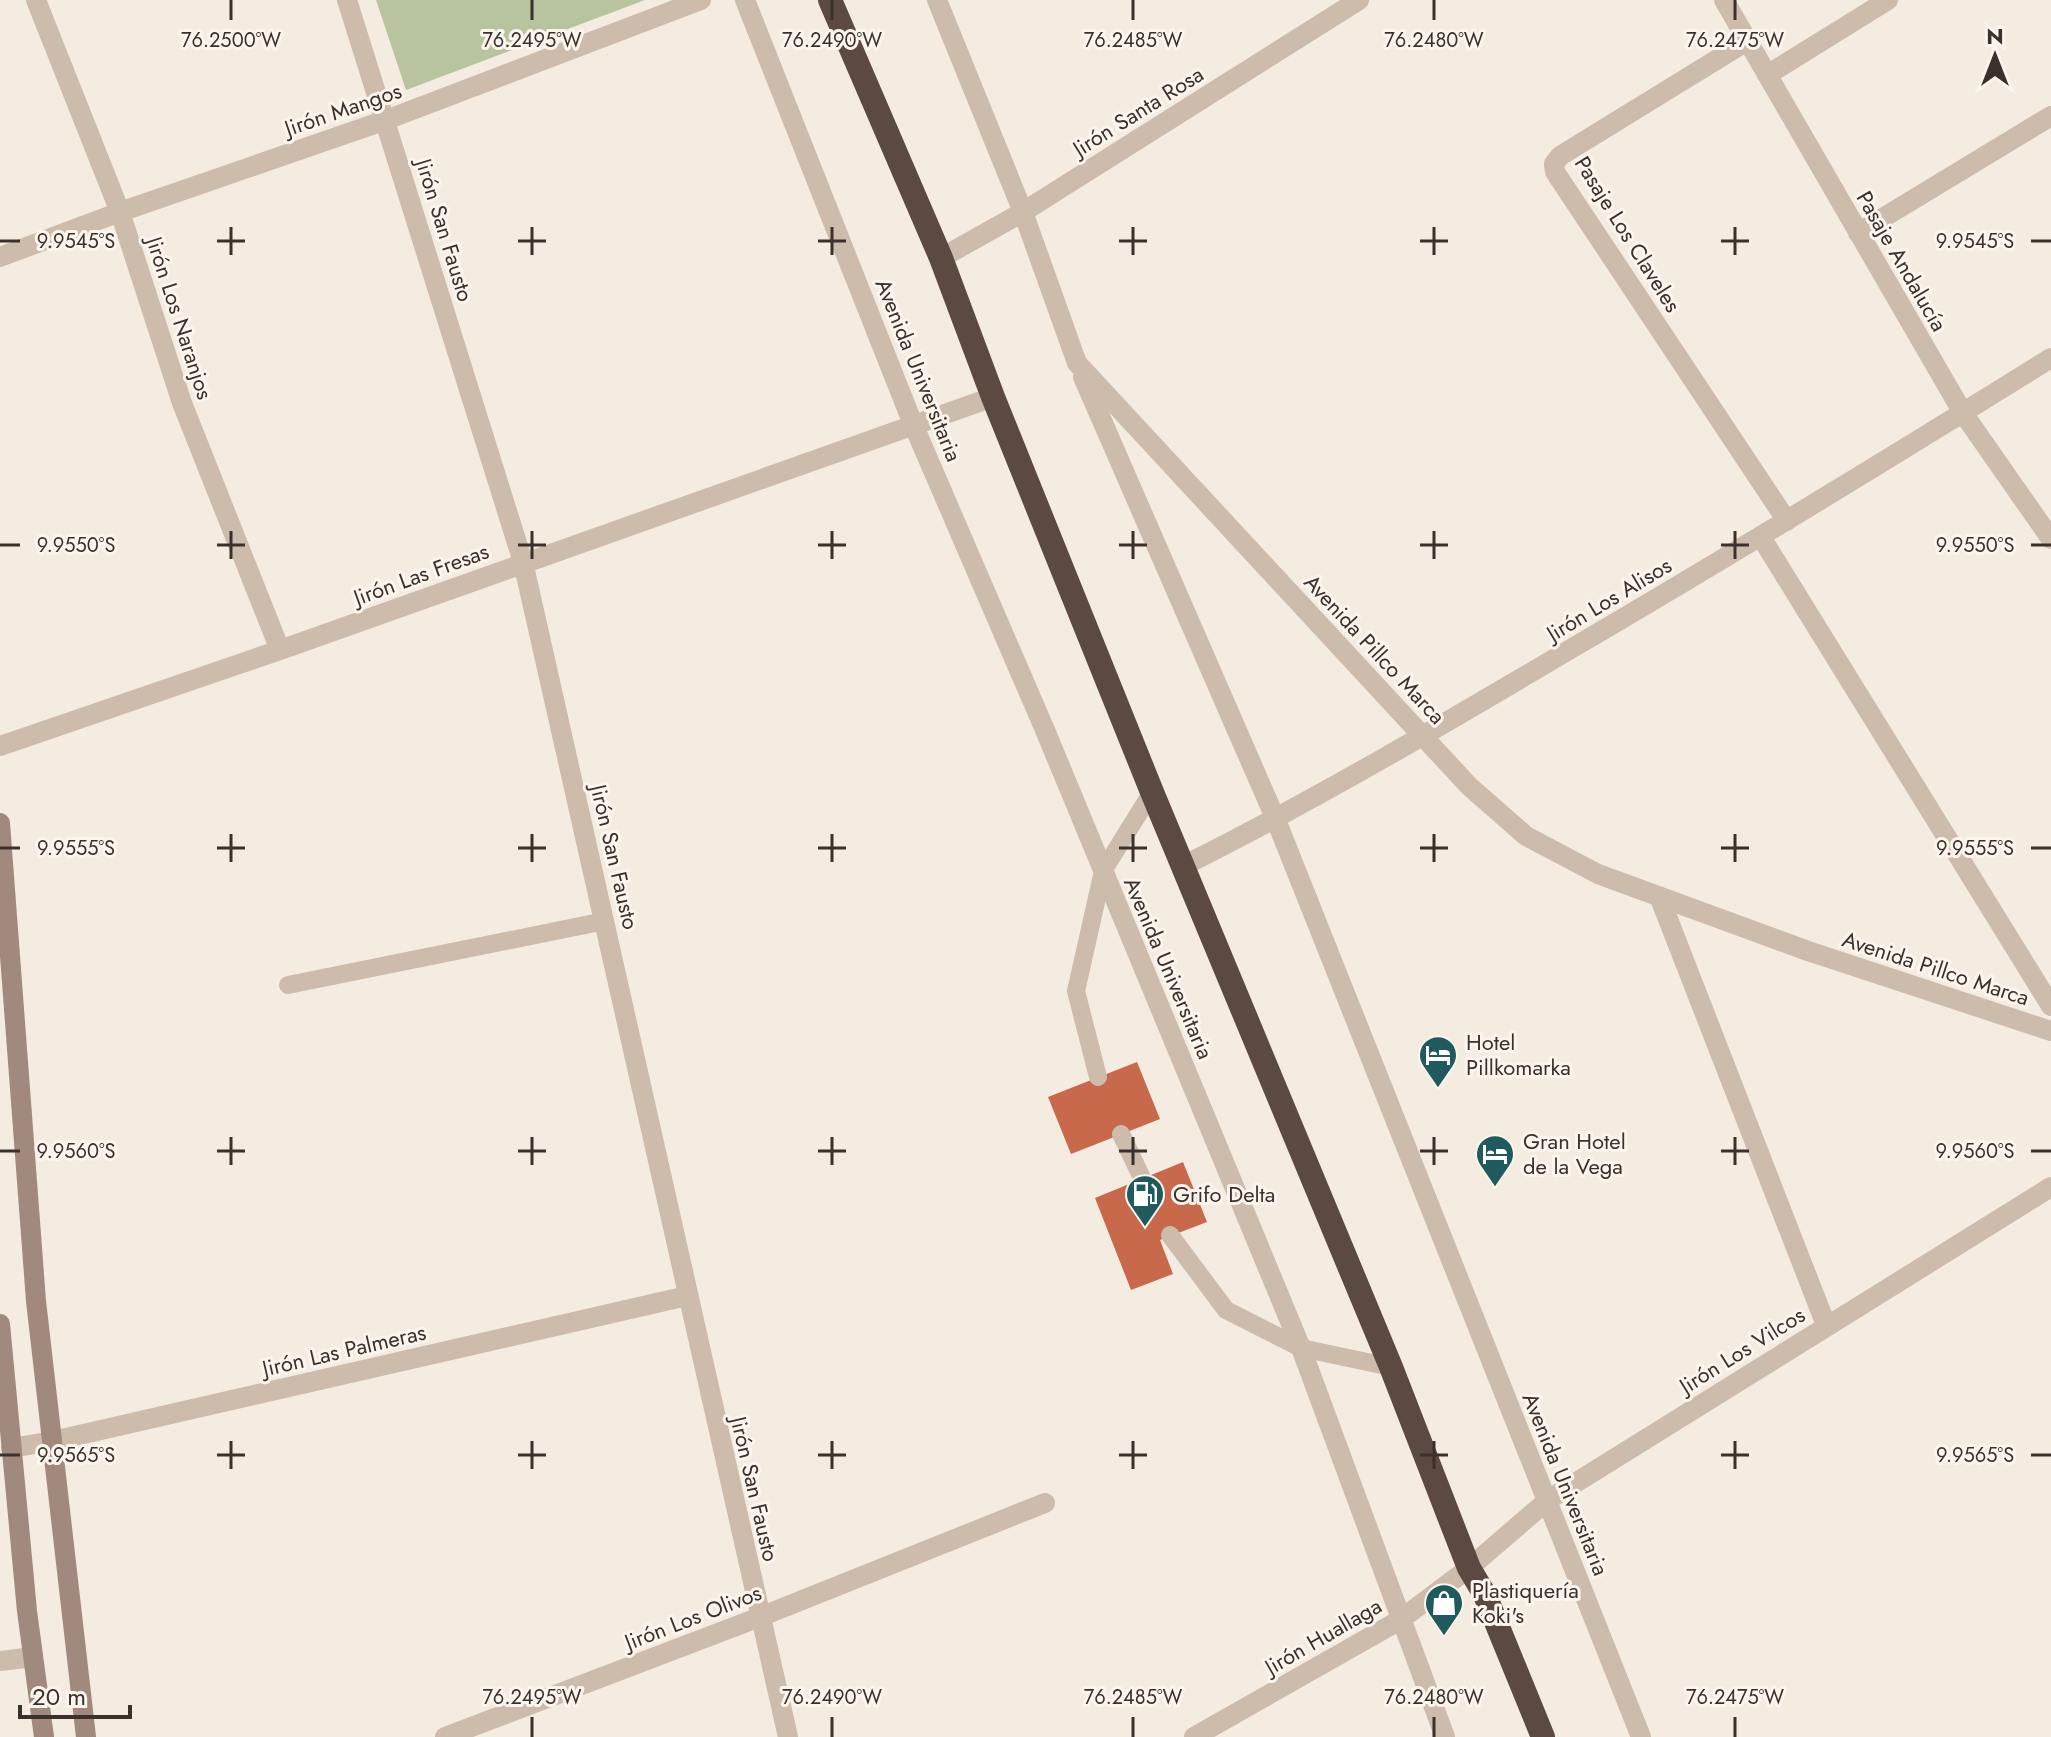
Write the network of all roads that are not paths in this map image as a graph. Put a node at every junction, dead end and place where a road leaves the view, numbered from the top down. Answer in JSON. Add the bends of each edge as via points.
{"nodes":[{"id":1,"x":36,"y":0,"type":"edge"},
{"id":2,"x":347,"y":0,"type":"edge"},
{"id":3,"x":701,"y":0,"type":"edge"},
{"id":4,"x":745,"y":0,"type":"edge"},
{"id":5,"x":830,"y":0,"type":"edge"},
{"id":6,"x":937,"y":0,"type":"edge"},
{"id":7,"x":1359,"y":0,"type":"edge"},
{"id":8,"x":1724,"y":0,"type":"edge"},
{"id":9,"x":1888,"y":0,"type":"edge"},
{"id":10,"x":1747,"y":41,"type":"junction"},
{"id":11,"x":1767,"y":75,"type":"junction"},
{"id":12,"x":2051,"y":116,"type":"edge"},
{"id":13,"x":386,"y":120,"type":"junction"},
{"id":14,"x":120,"y":212,"type":"junction"},
{"id":15,"x":1023,"y":212,"type":"junction"},
{"id":16,"x":1858,"y":233,"type":"junction"},
{"id":17,"x":0,"y":257,"type":"edge"},
{"id":18,"x":941,"y":258,"type":"junction"},
{"id":19,"x":2051,"y":358,"type":"edge"},
{"id":20,"x":1077,"y":363,"type":"junction"},
{"id":21,"x":993,"y":397,"type":"junction"},
{"id":22,"x":1963,"y":413,"type":"junction"},
{"id":23,"x":913,"y":424,"type":"junction"},
{"id":24,"x":1787,"y":521,"type":"junction"},
{"id":25,"x":1761,"y":537,"type":"junction"},
{"id":26,"x":2051,"y":539,"type":"edge"},
{"id":27,"x":523,"y":562,"type":"junction"},
{"id":28,"x":280,"y":650,"type":"junction"},
{"id":29,"x":1424,"y":736,"type":"junction"},
{"id":30,"x":0,"y":746,"type":"edge"},
{"id":31,"x":1152,"y":792,"type":"junction"},
{"id":32,"x":1276,"y":820,"type":"junction"},
{"id":33,"x":0,"y":823,"type":"edge"},
{"id":34,"x":1183,"y":866,"type":"junction"},
{"id":35,"x":1103,"y":871,"type":"junction"},
{"id":36,"x":1659,"y":896,"type":"junction"},
{"id":37,"x":605,"y":921,"type":"junction"},
{"id":38,"x":288,"y":985,"type":"dead end"},
{"id":39,"x":2051,"y":1006,"type":"edge"},
{"id":40,"x":2051,"y":1031,"type":"edge"},
{"id":41,"x":1098,"y":1077,"type":"dead end"},
{"id":42,"x":1121,"y":1134,"type":"dead end"},
{"id":43,"x":1142,"y":1178,"type":"dead end"},
{"id":44,"x":2051,"y":1187,"type":"edge"},
{"id":45,"x":1170,"y":1235,"type":"dead end"},
{"id":46,"x":687,"y":1296,"type":"junction"},
{"id":47,"x":0,"y":1324,"type":"edge"},
{"id":48,"x":1826,"y":1325,"type":"junction"},
{"id":49,"x":1301,"y":1348,"type":"junction"},
{"id":50,"x":1391,"y":1367,"type":"junction"},
{"id":51,"x":53,"y":1441,"type":"junction"},
{"id":52,"x":11,"y":1448,"type":"junction"},
{"id":53,"x":1548,"y":1500,"type":"junction"},
{"id":54,"x":1045,"y":1503,"type":"dead end"},
{"id":55,"x":1469,"y":1568,"type":"junction"},
{"id":56,"x":760,"y":1617,"type":"junction"},
{"id":57,"x":1400,"y":1620,"type":"junction"},
{"id":58,"x":33,"y":1657,"type":"junction"},
{"id":59,"x":0,"y":1661,"type":"edge"},
{"id":60,"x":44,"y":1737,"type":"edge"},
{"id":61,"x":86,"y":1737,"type":"edge"},
{"id":62,"x":445,"y":1737,"type":"edge"},
{"id":63,"x":788,"y":1737,"type":"edge"},
{"id":64,"x":1194,"y":1737,"type":"edge"},
{"id":65,"x":1445,"y":1737,"type":"edge"},
{"id":66,"x":1543,"y":1737,"type":"edge"},
{"id":67,"x":1641,"y":1737,"type":"edge"}],
"edges":[{"from":1,"to":14,"type":"street","name":"Jirón Los Naranjos"},
{"from":2,"to":13,"type":"street","name":"Jirón San Fausto"},
{"from":3,"to":13,"type":"street","name":"Jirón Mangos"},
{"from":4,"to":23,"type":"street","name":"Avenida Universitaria"},
{"from":5,"to":18,"type":"highway"},
{"from":6,"to":15,"type":"street","name":"Avenida Pillco Marca"},
{"from":7,"to":15,"type":"street","name":"Jirón Santa Rosa"},
{"from":8,"to":10,"type":"street","name":"Pasaje Andalucía"},
{"from":9,"to":11,"type":"street"},
{"from":10,"to":11,"type":"street","name":"Pasaje Andalucía"},
{"from":10,"to":24,"type":"street","name":"Pasaje Los Claveles","via":[[1554,164]]},
{"from":11,"to":16,"type":"street","name":"Pasaje Andalucía"},
{"from":12,"to":16,"type":"street"},
{"from":13,"to":14,"type":"street","name":"Jirón Mangos"},
{"from":13,"to":27,"type":"street","name":"Jirón San Fausto"},
{"from":14,"to":17,"type":"street","name":"Jirón Mangos"},
{"from":14,"to":28,"type":"street","name":"Jirón Los Naranjos","via":[[182,403]]},
{"from":15,"to":18,"type":"street","name":"Jirón Santa Rosa"},
{"from":15,"to":20,"type":"street","name":"Avenida Pillco Marca"},
{"from":16,"to":22,"type":"street","name":"Pasaje Andalucía"},
{"from":18,"to":21,"type":"highway"},
{"from":19,"to":22,"type":"street","name":"Jirón Los Alisos"},
{"from":20,"to":29,"type":"street","name":"Avenida Pillco Marca"},
{"from":20,"to":32,"type":"street","name":"Avenida Universitaria"},
{"from":21,"to":23,"type":"street","name":"Jirón Las Fresas"},
{"from":21,"to":31,"type":"highway"},
{"from":22,"to":24,"type":"street","name":"Jirón Los Alisos"},
{"from":22,"to":26,"type":"street","name":"Pasaje Andalucía"},
{"from":23,"to":27,"type":"street","name":"Jirón Las Fresas"},
{"from":23,"to":35,"type":"street","name":"Avenida Universitaria"},
{"from":24,"to":25,"type":"street","name":"Jirón Los Alisos"},
{"from":25,"to":29,"type":"street","name":"Jirón Los Alisos"},
{"from":25,"to":39,"type":"street"},
{"from":27,"to":28,"type":"street","name":"Jirón Las Fresas"},
{"from":27,"to":37,"type":"street","name":"Jirón San Fausto"},
{"from":28,"to":30,"type":"street","name":"Jirón Las Fresas"},
{"from":29,"to":32,"type":"street","name":"Jirón Los Alisos"},
{"from":29,"to":36,"type":"street","name":"Avenida Pillco Marca","via":[[1469,786],[1526,836],[1598,874]]},
{"from":31,"to":34,"type":"highway"},
{"from":31,"to":35,"type":"lane"},
{"from":32,"to":34,"type":"street","name":"Jirón Los Alisos"},
{"from":32,"to":53,"type":"street","name":"Avenida Universitaria"},
{"from":33,"to":51,"type":"street","via":[[36,1301]]},
{"from":34,"to":50,"type":"highway"},
{"from":35,"to":41,"type":"lane","via":[[1076,991]]},
{"from":35,"to":49,"type":"street","name":"Avenida Universitaria"},
{"from":36,"to":40,"type":"street","name":"Avenida Pillco Marca"},
{"from":36,"to":48,"type":"street"},
{"from":37,"to":38,"type":"lane"},
{"from":37,"to":46,"type":"street","name":"Jirón San Fausto"},
{"from":42,"to":43,"type":"lane"},
{"from":44,"to":48,"type":"street","name":"Jirón Los Vilcos"},
{"from":45,"to":49,"type":"lane","via":[[1226,1310]]},
{"from":46,"to":51,"type":"street","name":"Jirón Las Palmeras"},
{"from":46,"to":56,"type":"street","name":"Jirón San Fausto"},
{"from":47,"to":52,"type":"street"},
{"from":48,"to":53,"type":"street","name":"Jirón Los Vilcos"},
{"from":49,"to":50,"type":"lane"},
{"from":49,"to":57,"type":"street","name":"Avenida Universitaria"},
{"from":50,"to":55,"type":"highway"},
{"from":51,"to":52,"type":"street","name":"Jirón Las Palmeras"},
{"from":51,"to":61,"type":"street"},
{"from":52,"to":58,"type":"street"},
{"from":53,"to":55,"type":"street","name":"Jirón Los Vilcos"},
{"from":53,"to":67,"type":"street","name":"Avenida Universitaria"},
{"from":54,"to":56,"type":"street","name":"Jirón Los Olivos"},
{"from":55,"to":57,"type":"street","name":"Jirón Huallaga"},
{"from":55,"to":66,"type":"highway"},
{"from":56,"to":62,"type":"street","name":"Jirón Los Olivos"},
{"from":56,"to":63,"type":"street","name":"Jirón San Fausto"},
{"from":57,"to":64,"type":"street","name":"Jirón Huallaga"},
{"from":57,"to":65,"type":"street","name":"Avenida Universitaria"},
{"from":58,"to":59,"type":"street"},
{"from":58,"to":60,"type":"street"}]}
